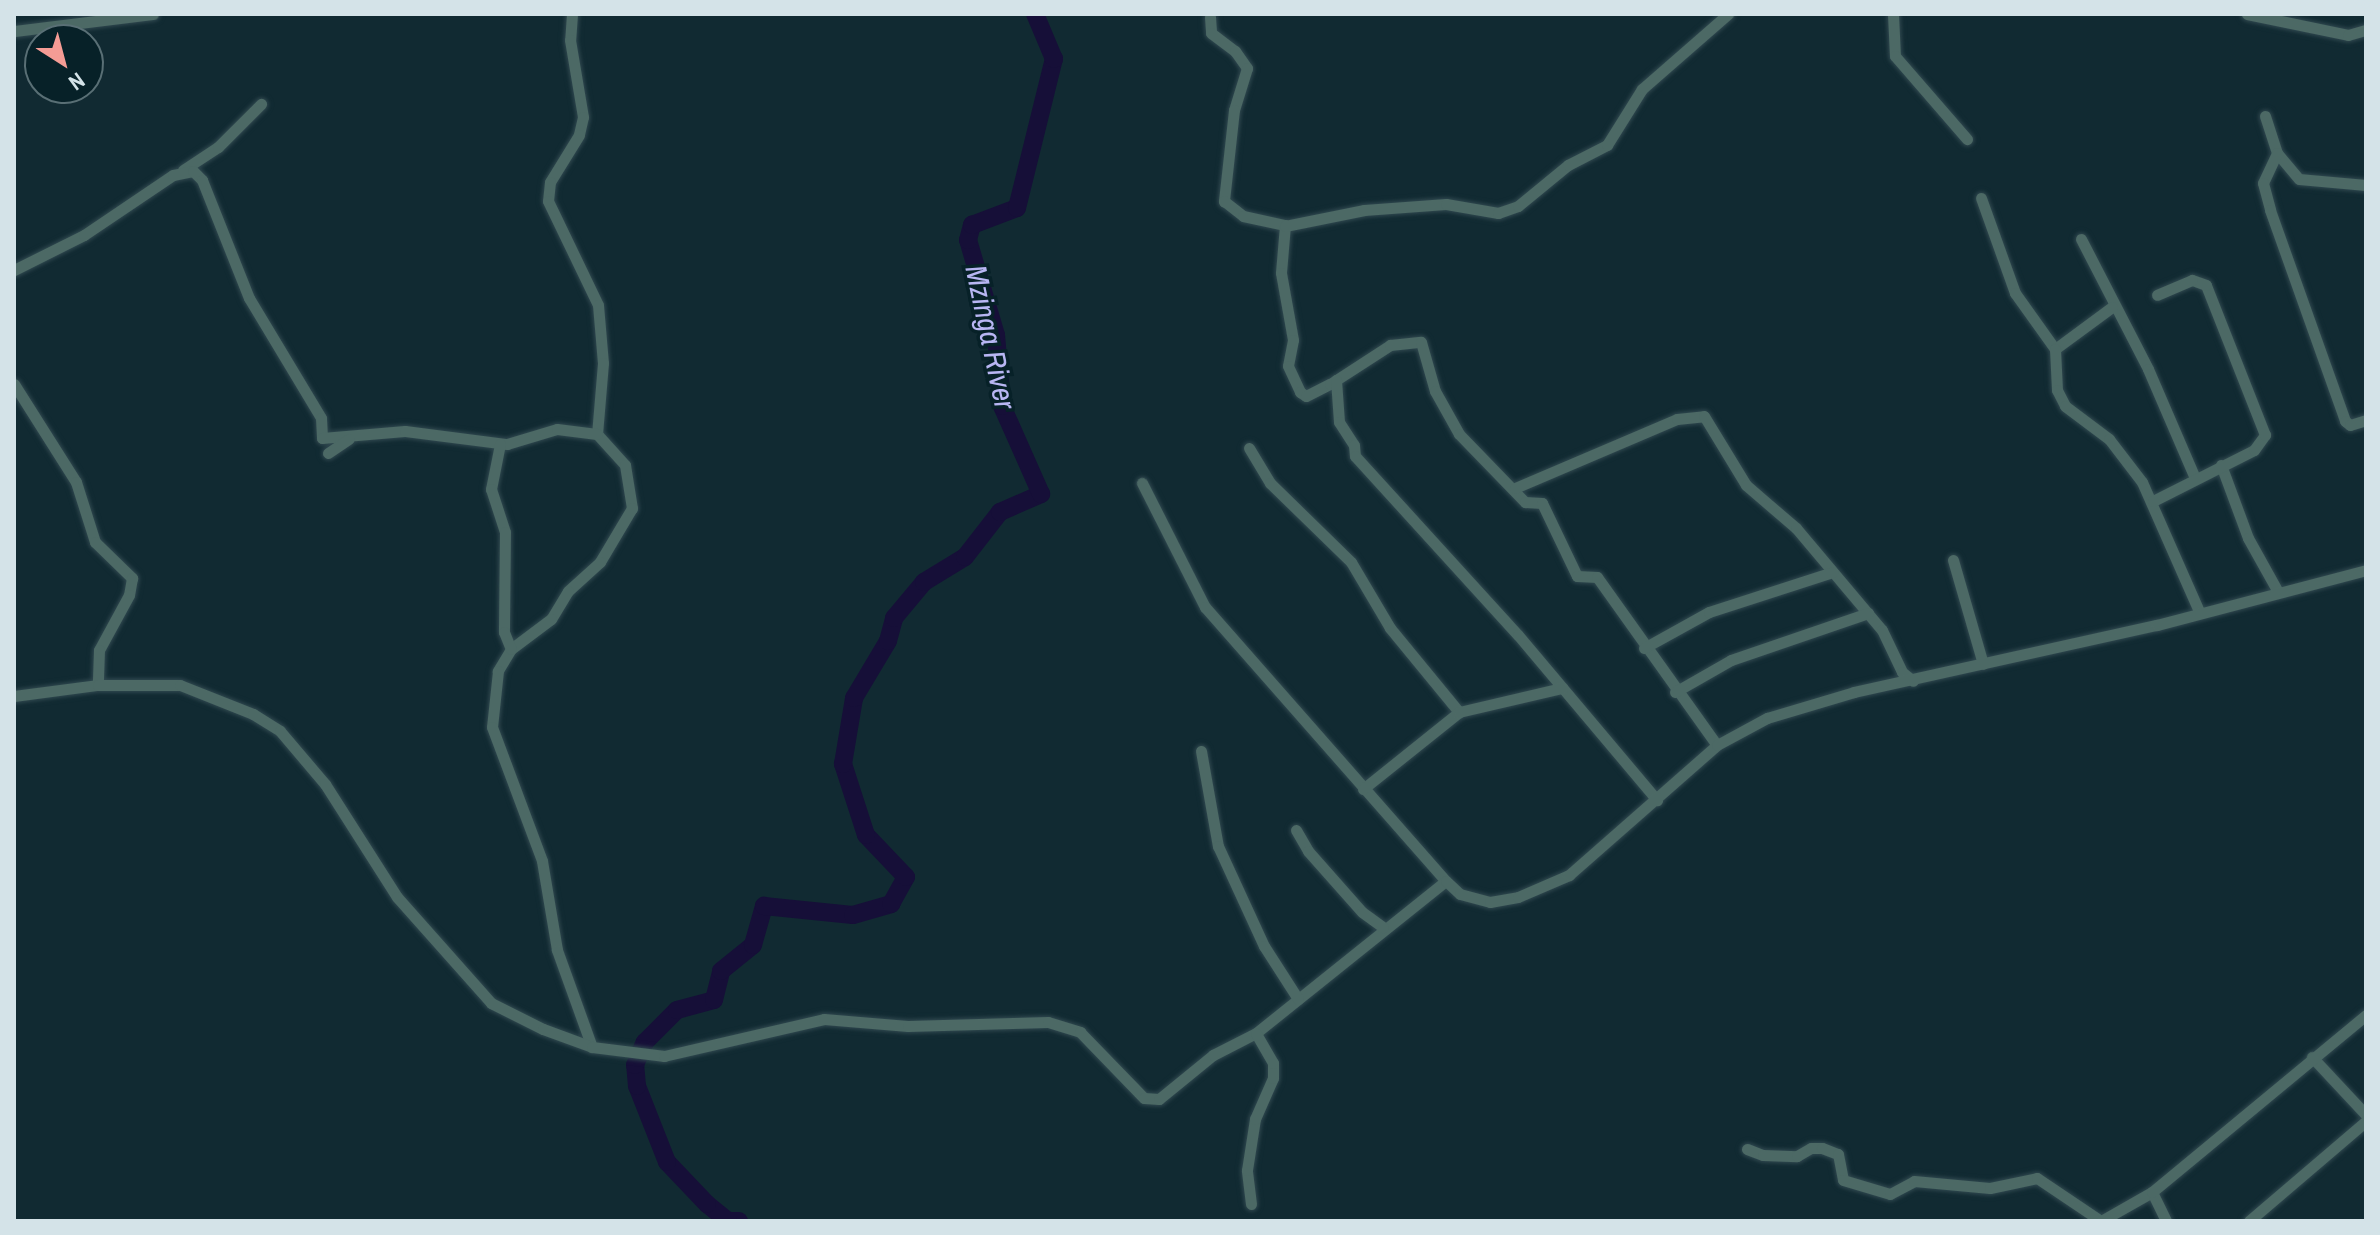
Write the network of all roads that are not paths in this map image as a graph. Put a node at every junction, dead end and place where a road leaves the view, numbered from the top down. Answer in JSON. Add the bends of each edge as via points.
{"nodes":[{"id":1,"x":153,"y":14,"type":"edge"},
{"id":2,"x":572,"y":14,"type":"edge"},
{"id":3,"x":1728,"y":14,"type":"edge"},
{"id":4,"x":1893,"y":14,"type":"edge"},
{"id":5,"x":2247,"y":14,"type":"edge"},
{"id":6,"x":1210,"y":17,"type":"dead end"},
{"id":7,"x":2366,"y":30,"type":"edge"},
{"id":8,"x":14,"y":31,"type":"edge"},
{"id":9,"x":261,"y":104,"type":"dead end"},
{"id":10,"x":2265,"y":116,"type":"dead end"},
{"id":11,"x":1967,"y":139,"type":"dead end"},
{"id":12,"x":2277,"y":153,"type":"junction"},
{"id":13,"x":183,"y":170,"type":"junction"},
{"id":14,"x":2366,"y":185,"type":"edge"},
{"id":15,"x":1981,"y":198,"type":"dead end"},
{"id":16,"x":1285,"y":226,"type":"junction"},
{"id":17,"x":2081,"y":239,"type":"dead end"},
{"id":18,"x":14,"y":270,"type":"edge"},
{"id":19,"x":2157,"y":295,"type":"dead end"},
{"id":20,"x":2112,"y":307,"type":"junction"},
{"id":21,"x":2055,"y":349,"type":"junction"},
{"id":22,"x":1336,"y":380,"type":"junction"},
{"id":23,"x":14,"y":384,"type":"edge"},
{"id":24,"x":2366,"y":420,"type":"edge"},
{"id":25,"x":597,"y":434,"type":"junction"},
{"id":26,"x":349,"y":439,"type":"junction"},
{"id":27,"x":500,"y":444,"type":"junction"},
{"id":28,"x":1249,"y":448,"type":"dead end"},
{"id":29,"x":328,"y":453,"type":"dead end"},
{"id":30,"x":2221,"y":465,"type":"junction"},
{"id":31,"x":2195,"y":478,"type":"junction"},
{"id":32,"x":1142,"y":483,"type":"dead end"},
{"id":33,"x":1515,"y":488,"type":"junction"},
{"id":34,"x":2153,"y":501,"type":"junction"},
{"id":35,"x":1953,"y":560,"type":"dead end"},
{"id":36,"x":2366,"y":570,"type":"edge"},
{"id":37,"x":1833,"y":572,"type":"junction"},
{"id":38,"x":2277,"y":590,"type":"junction"},
{"id":39,"x":2199,"y":611,"type":"junction"},
{"id":40,"x":1868,"y":613,"type":"junction"},
{"id":41,"x":1644,"y":648,"type":"junction"},
{"id":42,"x":511,"y":649,"type":"junction"},
{"id":43,"x":1983,"y":664,"type":"junction"},
{"id":44,"x":1913,"y":681,"type":"junction"},
{"id":45,"x":98,"y":685,"type":"junction"},
{"id":46,"x":1562,"y":688,"type":"junction"},
{"id":47,"x":1675,"y":692,"type":"junction"},
{"id":48,"x":14,"y":696,"type":"edge"},
{"id":49,"x":1459,"y":712,"type":"junction"},
{"id":50,"x":1717,"y":745,"type":"junction"},
{"id":51,"x":1201,"y":751,"type":"dead end"},
{"id":52,"x":1363,"y":789,"type":"junction"},
{"id":53,"x":1657,"y":800,"type":"junction"},
{"id":54,"x":1296,"y":830,"type":"dead end"},
{"id":55,"x":1446,"y":881,"type":"junction"},
{"id":56,"x":1383,"y":927,"type":"junction"},
{"id":57,"x":1298,"y":999,"type":"junction"},
{"id":58,"x":2366,"y":1015,"type":"edge"},
{"id":59,"x":1256,"y":1033,"type":"junction"},
{"id":60,"x":592,"y":1047,"type":"junction"},
{"id":61,"x":2312,"y":1057,"type":"junction"},
{"id":62,"x":2366,"y":1118,"type":"edge"},
{"id":63,"x":1747,"y":1149,"type":"dead end"},
{"id":64,"x":2152,"y":1192,"type":"junction"},
{"id":65,"x":1251,"y":1204,"type":"dead end"},
{"id":66,"x":2166,"y":1221,"type":"edge"},
{"id":67,"x":2249,"y":1221,"type":"edge"}],
"edges":[{"from":1,"to":8,"type":"street"},
{"from":2,"to":25,"type":"street","via":[[570,40],[583,117],[574,145],[550,182],[548,201],[598,305],[603,363]]},
{"from":3,"to":16,"type":"street","via":[[1647,83],[1607,145],[1568,165],[1518,206],[1498,213],[1446,204],[1364,210]]},
{"from":4,"to":11,"type":"street","via":[[1895,56],[1924,96]]},
{"from":5,"to":7,"type":"street","via":[[2339,34]]},
{"from":6,"to":16,"type":"street","via":[[1211,33],[1247,68],[1234,110],[1224,201],[1243,216]]},
{"from":9,"to":13,"type":"street","via":[[218,147]]},
{"from":10,"to":12,"type":"street"},
{"from":12,"to":14,"type":"street","via":[[2291,173],[2308,183]]},
{"from":12,"to":24,"type":"street","via":[[2263,183],[2270,210],[2345,421],[2350,425]]},
{"from":13,"to":18,"type":"street","via":[[84,235]]},
{"from":13,"to":26,"type":"street","via":[[202,180],[249,298],[321,418],[322,438]]},
{"from":15,"to":21,"type":"street","via":[[2015,293]]},
{"from":16,"to":22,"type":"street","via":[[1281,273],[1293,340],[1289,371],[1303,395]]},
{"from":17,"to":20,"type":"street"},
{"from":19,"to":30,"type":"street","via":[[2192,280],[2206,285],[2263,424],[2262,445]]},
{"from":20,"to":21,"type":"street"},
{"from":20,"to":31,"type":"street","via":[[2148,369]]},
{"from":21,"to":34,"type":"street","via":[[2060,400],[2109,439]]},
{"from":22,"to":33,"type":"street","via":[[1390,345],[1421,342],[1446,415],[1487,467]]},
{"from":22,"to":46,"type":"street","via":[[1339,422],[1355,456]]},
{"from":23,"to":45,"type":"street","via":[[76,482],[95,542],[132,578],[129,595],[99,650]]},
{"from":25,"to":27,"type":"street","via":[[557,429]]},
{"from":25,"to":42,"type":"street","via":[[625,465],[630,519],[600,562],[568,591],[551,619]]},
{"from":26,"to":27,"type":"street","via":[[405,431]]},
{"from":26,"to":29,"type":"street"},
{"from":27,"to":42,"type":"street","via":[[491,489],[508,553],[504,606]]},
{"from":28,"to":49,"type":"street","via":[[1270,483],[1351,562],[1390,628]]},
{"from":30,"to":31,"type":"street"},
{"from":30,"to":38,"type":"street","via":[[2248,538]]},
{"from":31,"to":34,"type":"street"},
{"from":32,"to":52,"type":"street","via":[[1205,607]]},
{"from":33,"to":37,"type":"street","via":[[1677,419],[1704,416],[1746,485],[1796,528]]},
{"from":33,"to":41,"type":"street","via":[[1525,502],[1542,503],[1577,576],[1597,577]]},
{"from":34,"to":39,"type":"street"},
{"from":35,"to":43,"type":"street"},
{"from":36,"to":38,"type":"street"},
{"from":37,"to":40,"type":"street"},
{"from":37,"to":41,"type":"street","via":[[1709,612]]},
{"from":38,"to":39,"type":"street"},
{"from":39,"to":43,"type":"street"},
{"from":40,"to":44,"type":"street"},
{"from":40,"to":47,"type":"street","via":[[1731,660]]},
{"from":41,"to":47,"type":"street"},
{"from":42,"to":60,"type":"street","via":[[498,671],[492,727],[542,861],[557,950]]},
{"from":43,"to":44,"type":"street"},
{"from":44,"to":50,"type":"street","via":[[1767,718]]},
{"from":45,"to":48,"type":"street"},
{"from":45,"to":60,"type":"street","via":[[180,685],[215,695],[280,731],[325,784],[397,897],[491,1003]]},
{"from":46,"to":49,"type":"street"},
{"from":46,"to":53,"type":"street"},
{"from":47,"to":50,"type":"street"},
{"from":49,"to":52,"type":"street"},
{"from":50,"to":53,"type":"street"},
{"from":51,"to":57,"type":"street","via":[[1218,846],[1264,946]]},
{"from":52,"to":55,"type":"street"},
{"from":53,"to":55,"type":"street","via":[[1587,864],[1518,897],[1490,902],[1460,894]]},
{"from":54,"to":56,"type":"street","via":[[1362,912]]},
{"from":55,"to":56,"type":"street"},
{"from":56,"to":57,"type":"street"},
{"from":57,"to":59,"type":"street"},
{"from":58,"to":61,"type":"street"},
{"from":59,"to":60,"type":"street","via":[[1213,1055],[1159,1099],[1144,1098],[1080,1032],[1048,1022],[908,1026],[824,1019],[654,1056]]},
{"from":59,"to":65,"type":"street","via":[[1273,1063],[1273,1078],[1255,1119],[1247,1170]]},
{"from":61,"to":62,"type":"street"},
{"from":61,"to":64,"type":"street"},
{"from":62,"to":67,"type":"street"},
{"from":63,"to":64,"type":"street","via":[[1797,1156],[1822,1148],[1838,1154],[1843,1180],[1890,1194],[1914,1181],[1990,1188],[2037,1178],[2101,1221]]},
{"from":64,"to":66,"type":"street"}]}
